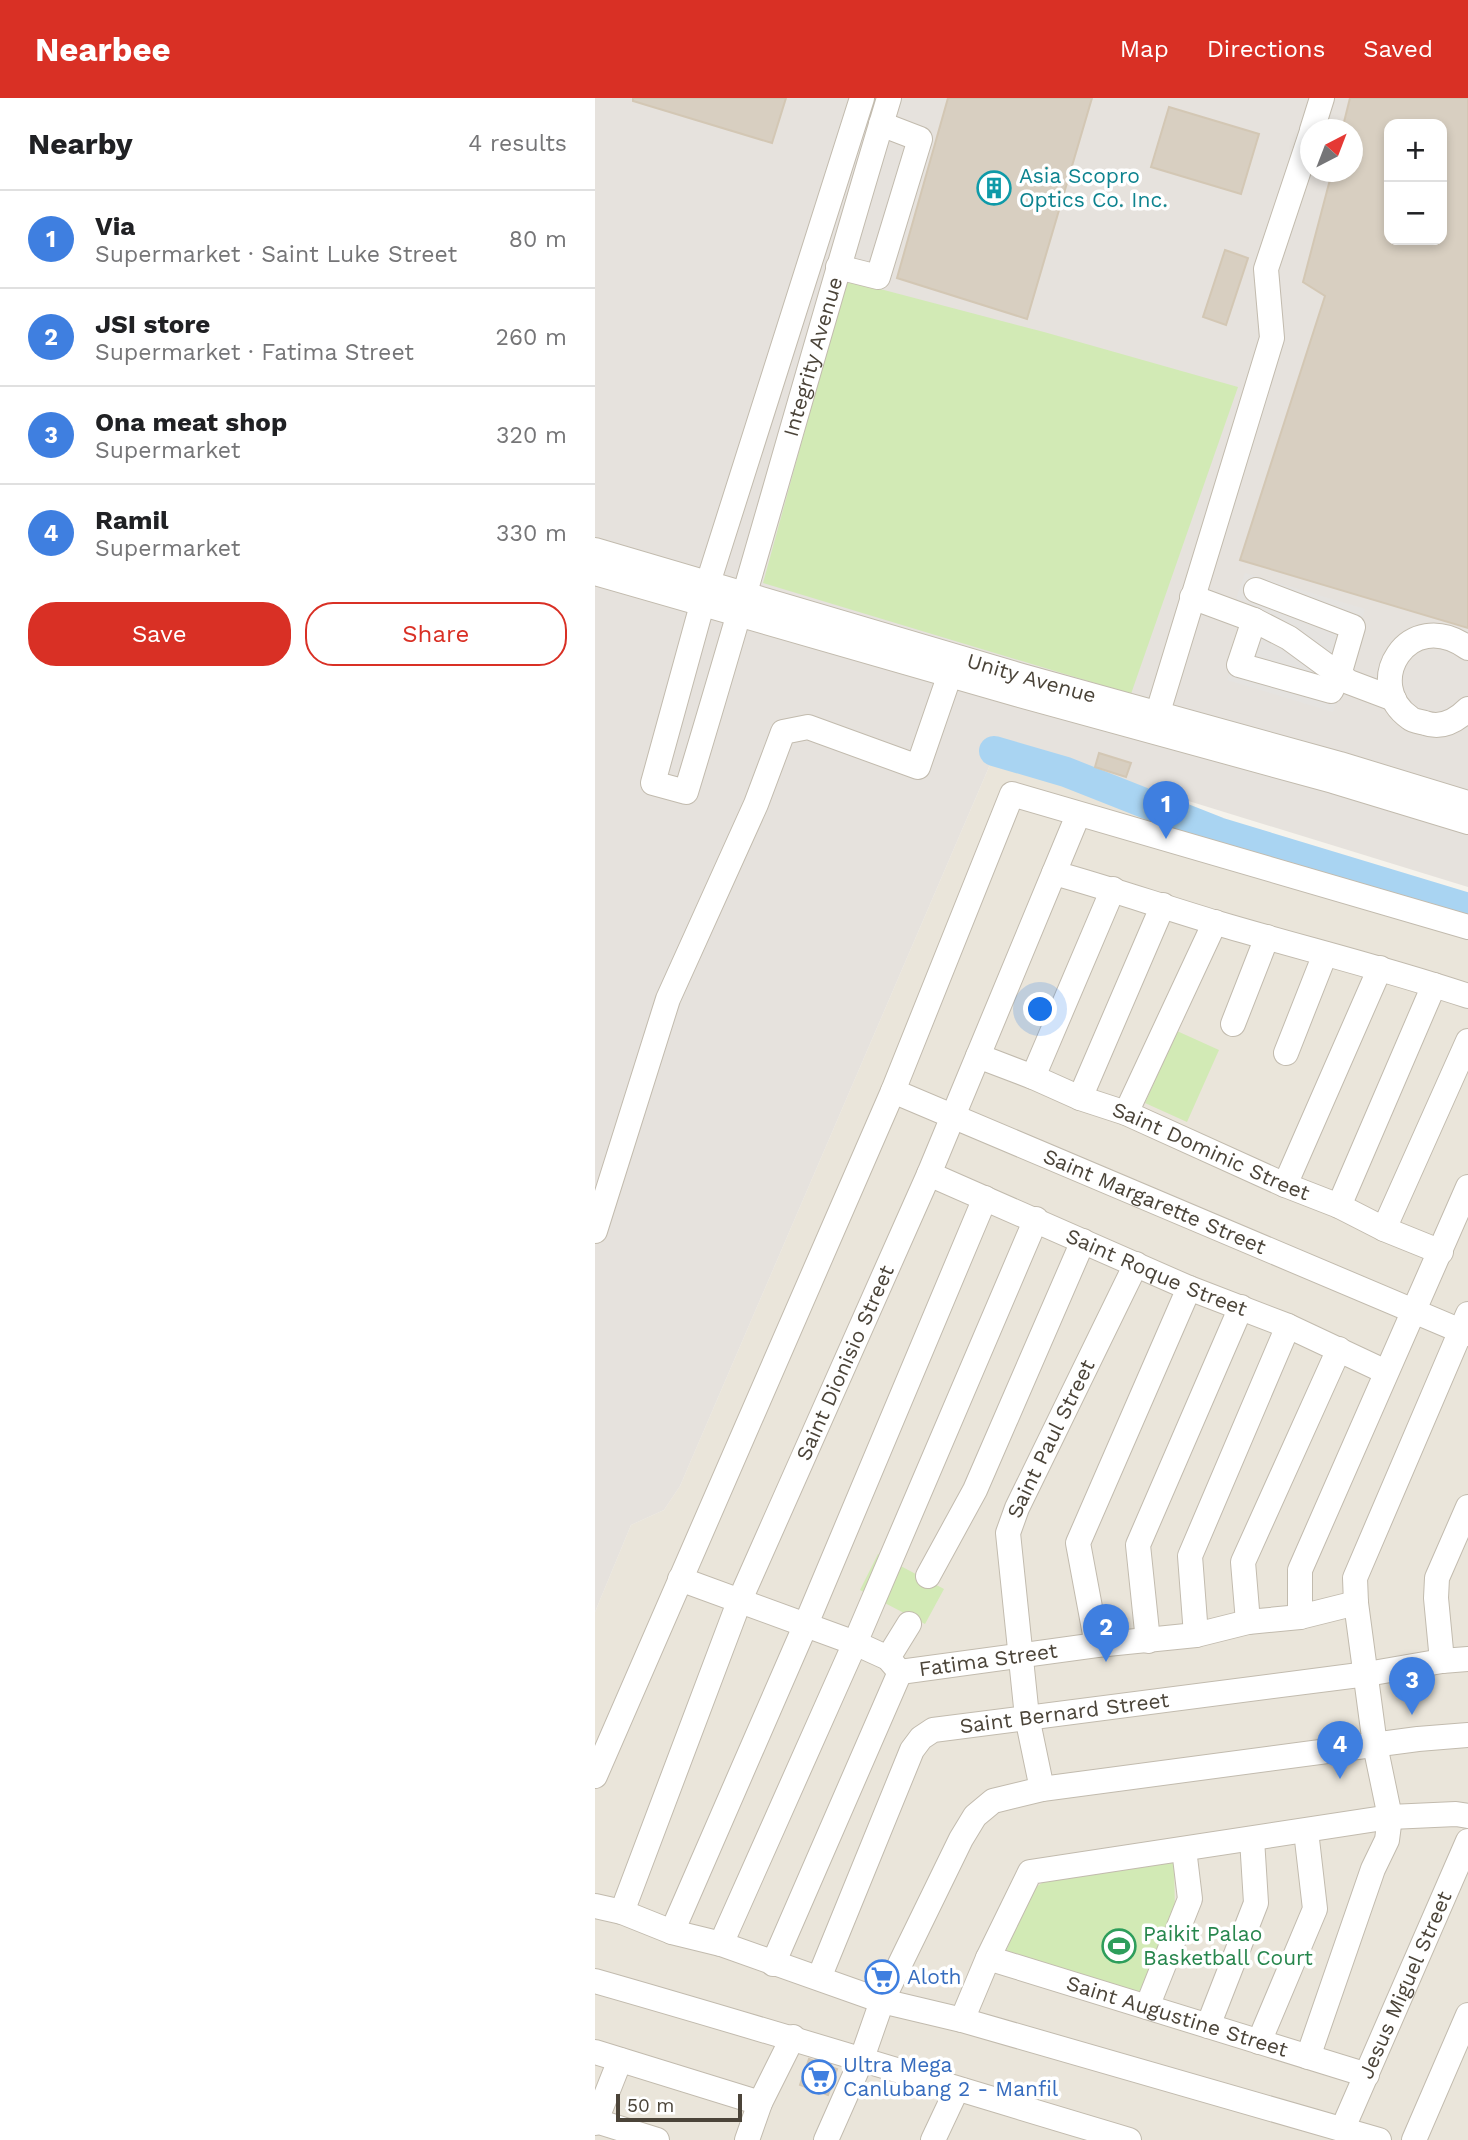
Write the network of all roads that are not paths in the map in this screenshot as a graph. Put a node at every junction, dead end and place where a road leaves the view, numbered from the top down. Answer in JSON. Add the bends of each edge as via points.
{"nodes":[{"id":1,"x":862,"y":98,"type":"edge"},
{"id":2,"x":889,"y":98,"type":"edge"},
{"id":3,"x":1322,"y":98,"type":"edge"},
{"id":4,"x":1315,"y":119,"type":"edge"},
{"id":5,"x":881,"y":124,"type":"junction"},
{"id":6,"x":1300,"y":165,"type":"edge"},
{"id":7,"x":838,"y":267,"type":"junction"},
{"id":8,"x":595,"y":550,"type":"edge"},
{"id":9,"x":595,"y":573,"type":"edge"},
{"id":10,"x":1256,"y":590,"type":"dead end"},
{"id":11,"x":705,"y":593,"type":"junction"},
{"id":12,"x":1192,"y":597,"type":"junction"},
{"id":13,"x":743,"y":604,"type":"junction"},
{"id":14,"x":1307,"y":611,"type":"junction"},
{"id":15,"x":1254,"y":620,"type":"junction"},
{"id":16,"x":1289,"y":638,"type":"junction"},
{"id":17,"x":1468,"y":648,"type":"edge"},
{"id":18,"x":950,"y":674,"type":"junction"},
{"id":19,"x":1339,"y":675,"type":"junction"},
{"id":20,"x":1033,"y":698,"type":"junction"},
{"id":21,"x":1394,"y":699,"type":"junction"},
{"id":22,"x":1468,"y":709,"type":"edge"},
{"id":23,"x":1158,"y":712,"type":"junction"},
{"id":24,"x":1146,"y":744,"type":"dead end"},
{"id":25,"x":1468,"y":803,"type":"edge"},
{"id":26,"x":1078,"y":815,"type":"junction"},
{"id":27,"x":1468,"y":822,"type":"edge"},
{"id":28,"x":1054,"y":873,"type":"junction"},
{"id":29,"x":1113,"y":889,"type":"junction"},
{"id":30,"x":1163,"y":905,"type":"junction"},
{"id":31,"x":1215,"y":922,"type":"junction"},
{"id":32,"x":1468,"y":927,"type":"edge"},
{"id":33,"x":1268,"y":937,"type":"junction"},
{"id":34,"x":1325,"y":954,"type":"junction"},
{"id":35,"x":1380,"y":968,"type":"junction"},
{"id":36,"x":1434,"y":985,"type":"junction"},
{"id":37,"x":1468,"y":996,"type":"edge"},
{"id":38,"x":1233,"y":1024,"type":"dead end"},
{"id":39,"x":1468,"y":1041,"type":"edge"},
{"id":40,"x":1286,"y":1053,"type":"dead end"},
{"id":41,"x":978,"y":1056,"type":"junction"},
{"id":42,"x":1033,"y":1077,"type":"junction"},
{"id":43,"x":893,"y":1091,"type":"junction"},
{"id":44,"x":1080,"y":1098,"type":"junction"},
{"id":45,"x":1126,"y":1113,"type":"junction"},
{"id":46,"x":953,"y":1116,"type":"junction"},
{"id":47,"x":929,"y":1174,"type":"junction"},
{"id":48,"x":1285,"y":1185,"type":"junction"},
{"id":49,"x":1468,"y":1187,"type":"edge"},
{"id":50,"x":985,"y":1198,"type":"junction"},
{"id":51,"x":1339,"y":1206,"type":"junction"},
{"id":52,"x":1036,"y":1219,"type":"junction"},
{"id":53,"x":1384,"y":1229,"type":"junction"},
{"id":54,"x":595,"y":1231,"type":"edge"},
{"id":55,"x":1083,"y":1241,"type":"junction"},
{"id":56,"x":1441,"y":1252,"type":"junction"},
{"id":57,"x":1136,"y":1264,"type":"junction"},
{"id":58,"x":1189,"y":1288,"type":"junction"},
{"id":59,"x":1241,"y":1307,"type":"junction"},
{"id":60,"x":1415,"y":1311,"type":"junction"},
{"id":61,"x":1287,"y":1326,"type":"junction"},
{"id":62,"x":1466,"y":1326,"type":"edge"},
{"id":63,"x":1339,"y":1349,"type":"junction"},
{"id":64,"x":1387,"y":1372,"type":"junction"},
{"id":65,"x":1468,"y":1507,"type":"edge"},
{"id":66,"x":927,"y":1576,"type":"dead end"},
{"id":67,"x":680,"y":1579,"type":"junction"},
{"id":68,"x":739,"y":1602,"type":"junction"},
{"id":69,"x":1356,"y":1603,"type":"junction"},
{"id":70,"x":1300,"y":1617,"type":"junction"},
{"id":71,"x":1248,"y":1622,"type":"junction"},
{"id":72,"x":806,"y":1624,"type":"junction"},
{"id":73,"x":909,"y":1624,"type":"dead end"},
{"id":74,"x":1196,"y":1635,"type":"junction"},
{"id":75,"x":1148,"y":1641,"type":"junction"},
{"id":76,"x":855,"y":1643,"type":"junction"},
{"id":77,"x":1097,"y":1645,"type":"junction"},
{"id":78,"x":1020,"y":1656,"type":"junction"},
{"id":79,"x":1468,"y":1659,"type":"edge"},
{"id":80,"x":1442,"y":1661,"type":"junction"},
{"id":81,"x":894,"y":1665,"type":"junction"},
{"id":82,"x":1367,"y":1674,"type":"junction"},
{"id":83,"x":1027,"y":1717,"type":"junction"},
{"id":84,"x":1468,"y":1735,"type":"edge"},
{"id":85,"x":1375,"y":1745,"type":"junction"},
{"id":86,"x":595,"y":1776,"type":"edge"},
{"id":87,"x":1042,"y":1788,"type":"junction"},
{"id":88,"x":1468,"y":1816,"type":"edge"},
{"id":89,"x":1390,"y":1817,"type":"junction"},
{"id":90,"x":1306,"y":1831,"type":"junction"},
{"id":91,"x":1252,"y":1839,"type":"junction"},
{"id":92,"x":1468,"y":1841,"type":"edge"},
{"id":93,"x":1184,"y":1849,"type":"junction"},
{"id":94,"x":595,"y":1906,"type":"edge"},
{"id":95,"x":622,"y":1912,"type":"junction"},
{"id":96,"x":672,"y":1932,"type":"junction"},
{"id":97,"x":721,"y":1944,"type":"junction"},
{"id":98,"x":988,"y":1958,"type":"junction"},
{"id":99,"x":773,"y":1964,"type":"junction"},
{"id":100,"x":819,"y":1978,"type":"junction"},
{"id":101,"x":595,"y":1981,"type":"edge"},
{"id":102,"x":882,"y":2001,"type":"junction"},
{"id":103,"x":1147,"y":2007,"type":"junction"},
{"id":104,"x":1468,"y":2015,"type":"edge"},
{"id":105,"x":962,"y":2020,"type":"junction"},
{"id":106,"x":1208,"y":2026,"type":"junction"},
{"id":107,"x":793,"y":2037,"type":"junction"},
{"id":108,"x":1259,"y":2042,"type":"junction"},
{"id":109,"x":595,"y":2052,"type":"edge"},
{"id":110,"x":1308,"y":2057,"type":"junction"},
{"id":111,"x":620,"y":2060,"type":"junction"},
{"id":112,"x":861,"y":2061,"type":"junction"},
{"id":113,"x":1367,"y":2076,"type":"junction"},
{"id":114,"x":957,"y":2089,"type":"junction"},
{"id":115,"x":760,"y":2103,"type":"junction"},
{"id":116,"x":595,"y":2122,"type":"edge"},
{"id":117,"x":1343,"y":2128,"type":"junction"},
{"id":118,"x":657,"y":2140,"type":"edge"},
{"id":119,"x":747,"y":2140,"type":"edge"},
{"id":120,"x":826,"y":2140,"type":"edge"},
{"id":121,"x":933,"y":2140,"type":"edge"},
{"id":122,"x":1129,"y":2140,"type":"edge"},
{"id":123,"x":1379,"y":2140,"type":"edge"},
{"id":124,"x":1414,"y":2140,"type":"edge"}],
"edges":[{"from":1,"to":11,"type":"street","name":"Integrity Avenue"},
{"from":2,"to":5,"type":"street","name":"Integrity Avenue"},
{"from":3,"to":4,"type":"street"},
{"from":5,"to":7,"type":"street","name":"Integrity Avenue"},
{"from":5,"to":7,"type":"street","via":[[920,139],[878,277]]},
{"from":6,"to":12,"type":"street","via":[[1266,269],[1272,338]]},
{"from":7,"to":13,"type":"street","name":"Integrity Avenue"},
{"from":8,"to":11,"type":"street","name":"Unity Avenue"},
{"from":9,"to":11,"type":"street","name":"Unity Avenue"},
{"from":10,"to":14,"type":"street"},
{"from":11,"to":13,"type":"street","name":"Unity Avenue"},
{"from":11,"to":13,"type":"street","name":"Integrity Avenue","via":[[653,783],[685,792]]},
{"from":12,"to":15,"type":"street"},
{"from":12,"to":23,"type":"street"},
{"from":13,"to":18,"type":"street","name":"Unity Avenue"},
{"from":13,"to":23,"type":"street","name":"Unity Avenue"},
{"from":14,"to":16,"type":"street"},
{"from":14,"to":19,"type":"street","via":[[1353,627]]},
{"from":15,"to":16,"type":"street"},
{"from":15,"to":19,"type":"street","via":[[1239,665],[1331,691]]},
{"from":16,"to":19,"type":"street"},
{"from":17,"to":21,"type":"street","via":[[1435,634],[1402,648],[1392,664],[1389,682]]},
{"from":18,"to":20,"type":"street","name":"Unity Avenue"},
{"from":18,"to":54,"type":"street","via":[[918,766],[808,727],[783,732],[756,804],[668,999]]},
{"from":19,"to":21,"type":"street"},
{"from":20,"to":24,"type":"street","via":[[1041,711]]},
{"from":20,"to":27,"type":"street","name":"Unity Avenue"},
{"from":21,"to":22,"type":"street","via":[[1410,718],[1433,726],[1457,721]]},
{"from":23,"to":25,"type":"street","name":"Unity Avenue"},
{"from":26,"to":28,"type":"street","name":"Saint Dionisio Street"},
{"from":26,"to":32,"type":"street"},
{"from":26,"to":43,"type":"street","via":[[1012,794]]},
{"from":28,"to":29,"type":"street"},
{"from":28,"to":41,"type":"street","name":"Saint Dionisio Street"},
{"from":29,"to":30,"type":"street"},
{"from":29,"to":42,"type":"street"},
{"from":30,"to":31,"type":"street"},
{"from":30,"to":44,"type":"street"},
{"from":31,"to":33,"type":"street"},
{"from":31,"to":45,"type":"street"},
{"from":33,"to":34,"type":"street"},
{"from":33,"to":38,"type":"street"},
{"from":34,"to":35,"type":"street"},
{"from":34,"to":40,"type":"street"},
{"from":35,"to":36,"type":"street"},
{"from":35,"to":48,"type":"street"},
{"from":36,"to":37,"type":"street"},
{"from":36,"to":51,"type":"street"},
{"from":39,"to":53,"type":"street"},
{"from":41,"to":42,"type":"street","name":"Saint Dominic Street"},
{"from":41,"to":46,"type":"street","name":"Saint Dionisio Street"},
{"from":42,"to":44,"type":"street","name":"Saint Dominic Street"},
{"from":43,"to":46,"type":"street","name":"Saint Margarette Street"},
{"from":43,"to":67,"type":"street"},
{"from":44,"to":45,"type":"street","name":"Saint Dominic Street"},
{"from":45,"to":48,"type":"street","name":"Saint Dominic Street"},
{"from":46,"to":47,"type":"street","name":"Saint Dionisio Street"},
{"from":46,"to":60,"type":"street","name":"Saint Margarette Street"},
{"from":47,"to":50,"type":"street","name":"Saint Roque Street"},
{"from":47,"to":68,"type":"street","name":"Saint Dionisio Street"},
{"from":48,"to":51,"type":"street","name":"Saint Dominic Street"},
{"from":49,"to":56,"type":"street"},
{"from":50,"to":52,"type":"street","name":"Saint Roque Street"},
{"from":50,"to":72,"type":"street"},
{"from":51,"to":53,"type":"street","name":"Saint Dominic Street"},
{"from":52,"to":55,"type":"street","name":"Saint Roque Street"},
{"from":52,"to":76,"type":"street"},
{"from":53,"to":56,"type":"street","name":"Saint Dominic Street"},
{"from":55,"to":57,"type":"street","name":"Saint Roque Street"},
{"from":55,"to":66,"type":"street","via":[[975,1490]]},
{"from":56,"to":60,"type":"street"},
{"from":57,"to":58,"type":"street","name":"Saint Roque Street"},
{"from":57,"to":78,"type":"street","name":"Saint Paul Street","via":[[1008,1533]]},
{"from":58,"to":59,"type":"street","name":"Saint Roque Street"},
{"from":58,"to":77,"type":"street","via":[[1079,1543]]},
{"from":59,"to":61,"type":"street","name":"Saint Roque Street"},
{"from":59,"to":75,"type":"street","via":[[1137,1545]]},
{"from":60,"to":62,"type":"street","name":"Saint Margarette Street"},
{"from":60,"to":64,"type":"street"},
{"from":61,"to":63,"type":"street","name":"Saint Roque Street"},
{"from":61,"to":74,"type":"street","via":[[1190,1556]]},
{"from":62,"to":69,"type":"street","via":[[1355,1578]]},
{"from":63,"to":64,"type":"street","name":"Saint Roque Street"},
{"from":63,"to":71,"type":"street","via":[[1243,1562]]},
{"from":64,"to":70,"type":"street","via":[[1300,1570]]},
{"from":65,"to":80,"type":"street","via":[[1437,1578]]},
{"from":67,"to":68,"type":"street","name":"Fatima Street"},
{"from":67,"to":86,"type":"street"},
{"from":68,"to":72,"type":"street","name":"Fatima Street"},
{"from":68,"to":95,"type":"street","name":"Saint Dionisio Street"},
{"from":69,"to":70,"type":"street","name":"Fatima Street"},
{"from":69,"to":82,"type":"street"},
{"from":70,"to":71,"type":"street","name":"Fatima Street"},
{"from":71,"to":74,"type":"street","name":"Fatima Street"},
{"from":72,"to":76,"type":"street","name":"Fatima Street"},
{"from":72,"to":96,"type":"street"},
{"from":73,"to":81,"type":"street"},
{"from":74,"to":75,"type":"street","name":"Fatima Street"},
{"from":75,"to":77,"type":"street","name":"Fatima Street"},
{"from":76,"to":81,"type":"street","name":"Fatima Street"},
{"from":76,"to":97,"type":"street"},
{"from":77,"to":78,"type":"street","name":"Fatima Street"},
{"from":78,"to":81,"type":"street","name":"Fatima Street"},
{"from":78,"to":83,"type":"street","name":"Saint Paul Street"},
{"from":79,"to":80,"type":"street","name":"Saint Bernard Street"},
{"from":80,"to":82,"type":"street","name":"Saint Bernard Street"},
{"from":81,"to":99,"type":"street"},
{"from":82,"to":83,"type":"street","name":"Saint Bernard Street"},
{"from":82,"to":85,"type":"street"},
{"from":83,"to":87,"type":"street","name":"Saint Paul Street"},
{"from":83,"to":100,"type":"street","name":"Saint Bernard Street","via":[[933,1730],[916,1743]]},
{"from":84,"to":85,"type":"street"},
{"from":85,"to":87,"type":"street"},
{"from":85,"to":89,"type":"street"},
{"from":87,"to":102,"type":"street","via":[[993,1801],[975,1816]]},
{"from":88,"to":89,"type":"street"},
{"from":89,"to":90,"type":"street"},
{"from":89,"to":110,"type":"street","via":[[1387,1840]]},
{"from":90,"to":91,"type":"street"},
{"from":90,"to":108,"type":"street","via":[[1315,1909]]},
{"from":91,"to":93,"type":"street"},
{"from":91,"to":106,"type":"street","via":[[1256,1903]]},
{"from":92,"to":113,"type":"street","name":"Jesus Miguel Street"},
{"from":93,"to":98,"type":"street","via":[[1030,1871]]},
{"from":93,"to":103,"type":"street","via":[[1190,1899]]},
{"from":94,"to":95,"type":"street"},
{"from":95,"to":96,"type":"street"},
{"from":96,"to":97,"type":"street"},
{"from":97,"to":99,"type":"street"},
{"from":98,"to":103,"type":"street","name":"Saint Augustine Street"},
{"from":98,"to":105,"type":"street"},
{"from":99,"to":100,"type":"street"},
{"from":100,"to":102,"type":"street"},
{"from":101,"to":107,"type":"street"},
{"from":102,"to":105,"type":"street"},
{"from":102,"to":112,"type":"street"},
{"from":103,"to":106,"type":"street","name":"Saint Augustine Street"},
{"from":104,"to":124,"type":"street"},
{"from":105,"to":117,"type":"street"},
{"from":106,"to":108,"type":"street","name":"Saint Augustine Street"},
{"from":107,"to":112,"type":"street"},
{"from":107,"to":115,"type":"street"},
{"from":108,"to":110,"type":"street","name":"Saint Augustine Street"},
{"from":109,"to":111,"type":"street"},
{"from":110,"to":113,"type":"street","name":"Saint Augustine Street"},
{"from":111,"to":115,"type":"street"},
{"from":111,"to":116,"type":"street"},
{"from":112,"to":114,"type":"street"},
{"from":112,"to":120,"type":"street"},
{"from":113,"to":117,"type":"street","name":"Jesus Miguel Street"},
{"from":114,"to":121,"type":"street"},
{"from":114,"to":122,"type":"street"},
{"from":115,"to":119,"type":"street"},
{"from":116,"to":118,"type":"street"},
{"from":117,"to":123,"type":"street"}]}
